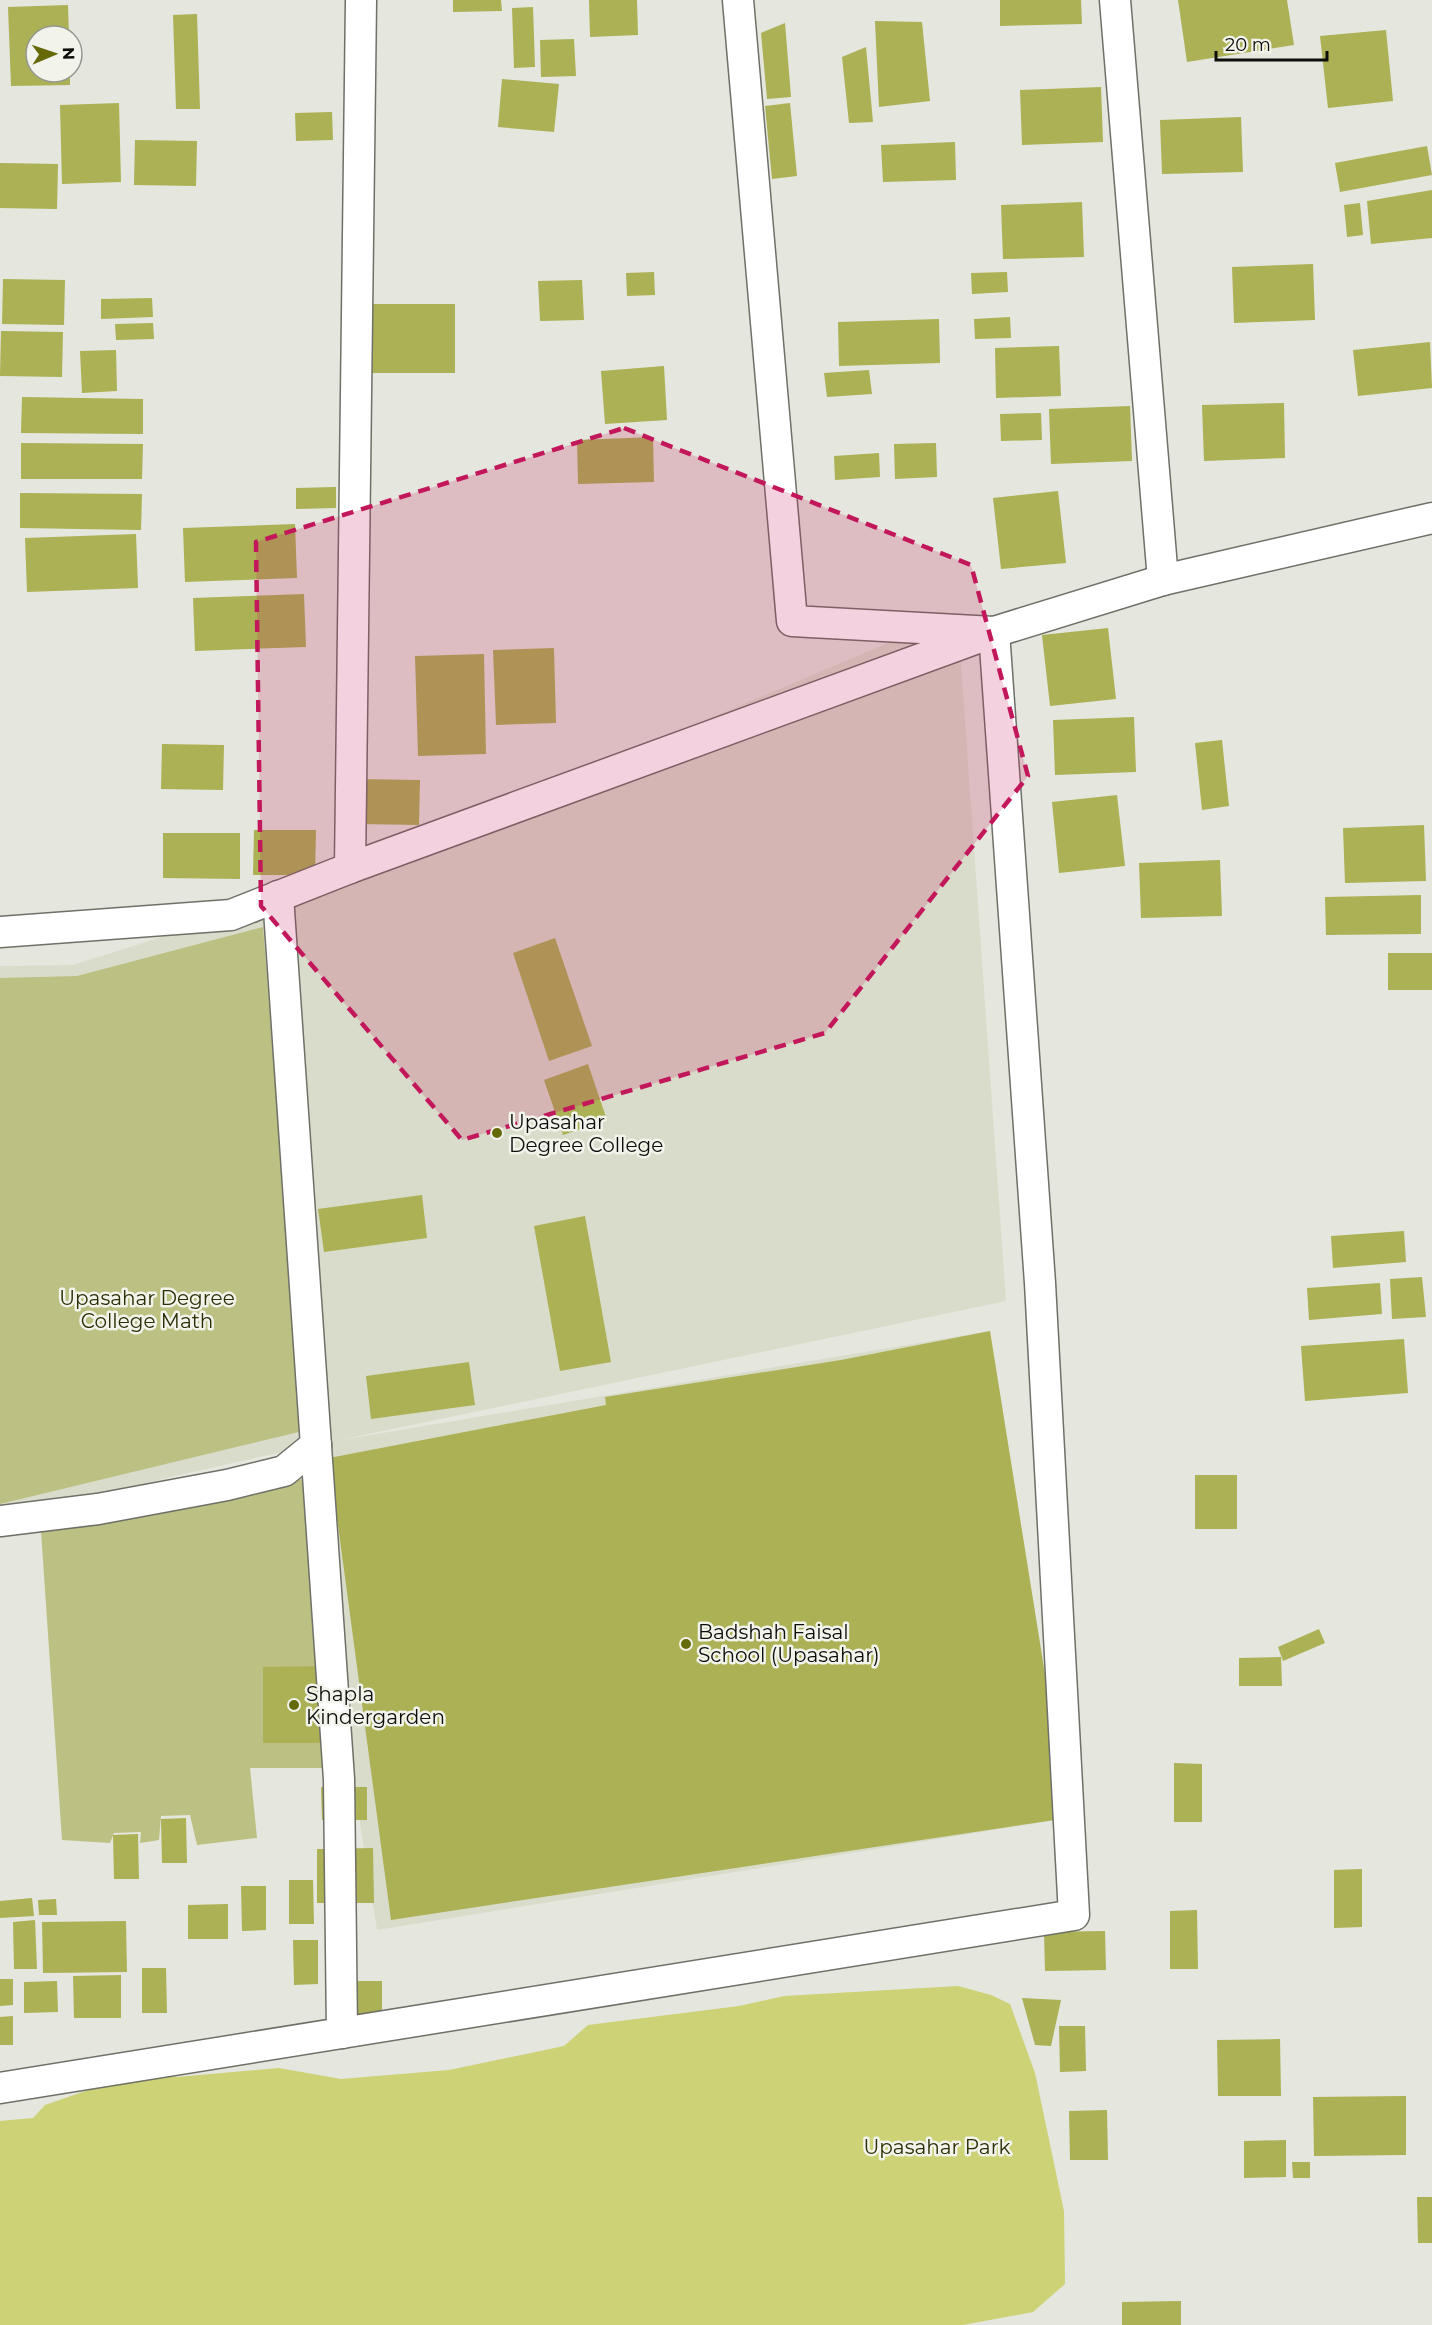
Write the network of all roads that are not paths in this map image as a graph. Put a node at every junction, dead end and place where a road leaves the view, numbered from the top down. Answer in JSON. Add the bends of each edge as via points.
{"nodes":[{"id":1,"x":361,"y":0,"type":"edge"},
{"id":2,"x":738,"y":0,"type":"edge"},
{"id":3,"x":1115,"y":0,"type":"edge"},
{"id":4,"x":1432,"y":518,"type":"edge"},
{"id":5,"x":1163,"y":580,"type":"junction"},
{"id":6,"x":994,"y":632,"type":"junction"},
{"id":7,"x":350,"y":868,"type":"junction"},
{"id":8,"x":278,"y":896,"type":"junction"},
{"id":9,"x":0,"y":932,"type":"edge"},
{"id":10,"x":316,"y":1444,"type":"junction"},
{"id":11,"x":0,"y":1521,"type":"edge"},
{"id":12,"x":342,"y":2033,"type":"junction"},
{"id":13,"x":0,"y":2088,"type":"edge"}],
"edges":[{"from":1,"to":7,"type":"street"},
{"from":2,"to":6,"type":"street","via":[[792,621]]},
{"from":3,"to":5,"type":"street"},
{"from":4,"to":5,"type":"street"},
{"from":5,"to":6,"type":"street"},
{"from":6,"to":7,"type":"street"},
{"from":6,"to":12,"type":"street","via":[[1040,1295],[1074,1915]]},
{"from":7,"to":8,"type":"street"},
{"from":8,"to":9,"type":"street","via":[[231,915]]},
{"from":8,"to":10,"type":"street"},
{"from":10,"to":11,"type":"street","via":[[284,1471],[227,1485],[98,1509]]},
{"from":10,"to":12,"type":"street","via":[[339,1779]]},
{"from":12,"to":13,"type":"street"}]}
